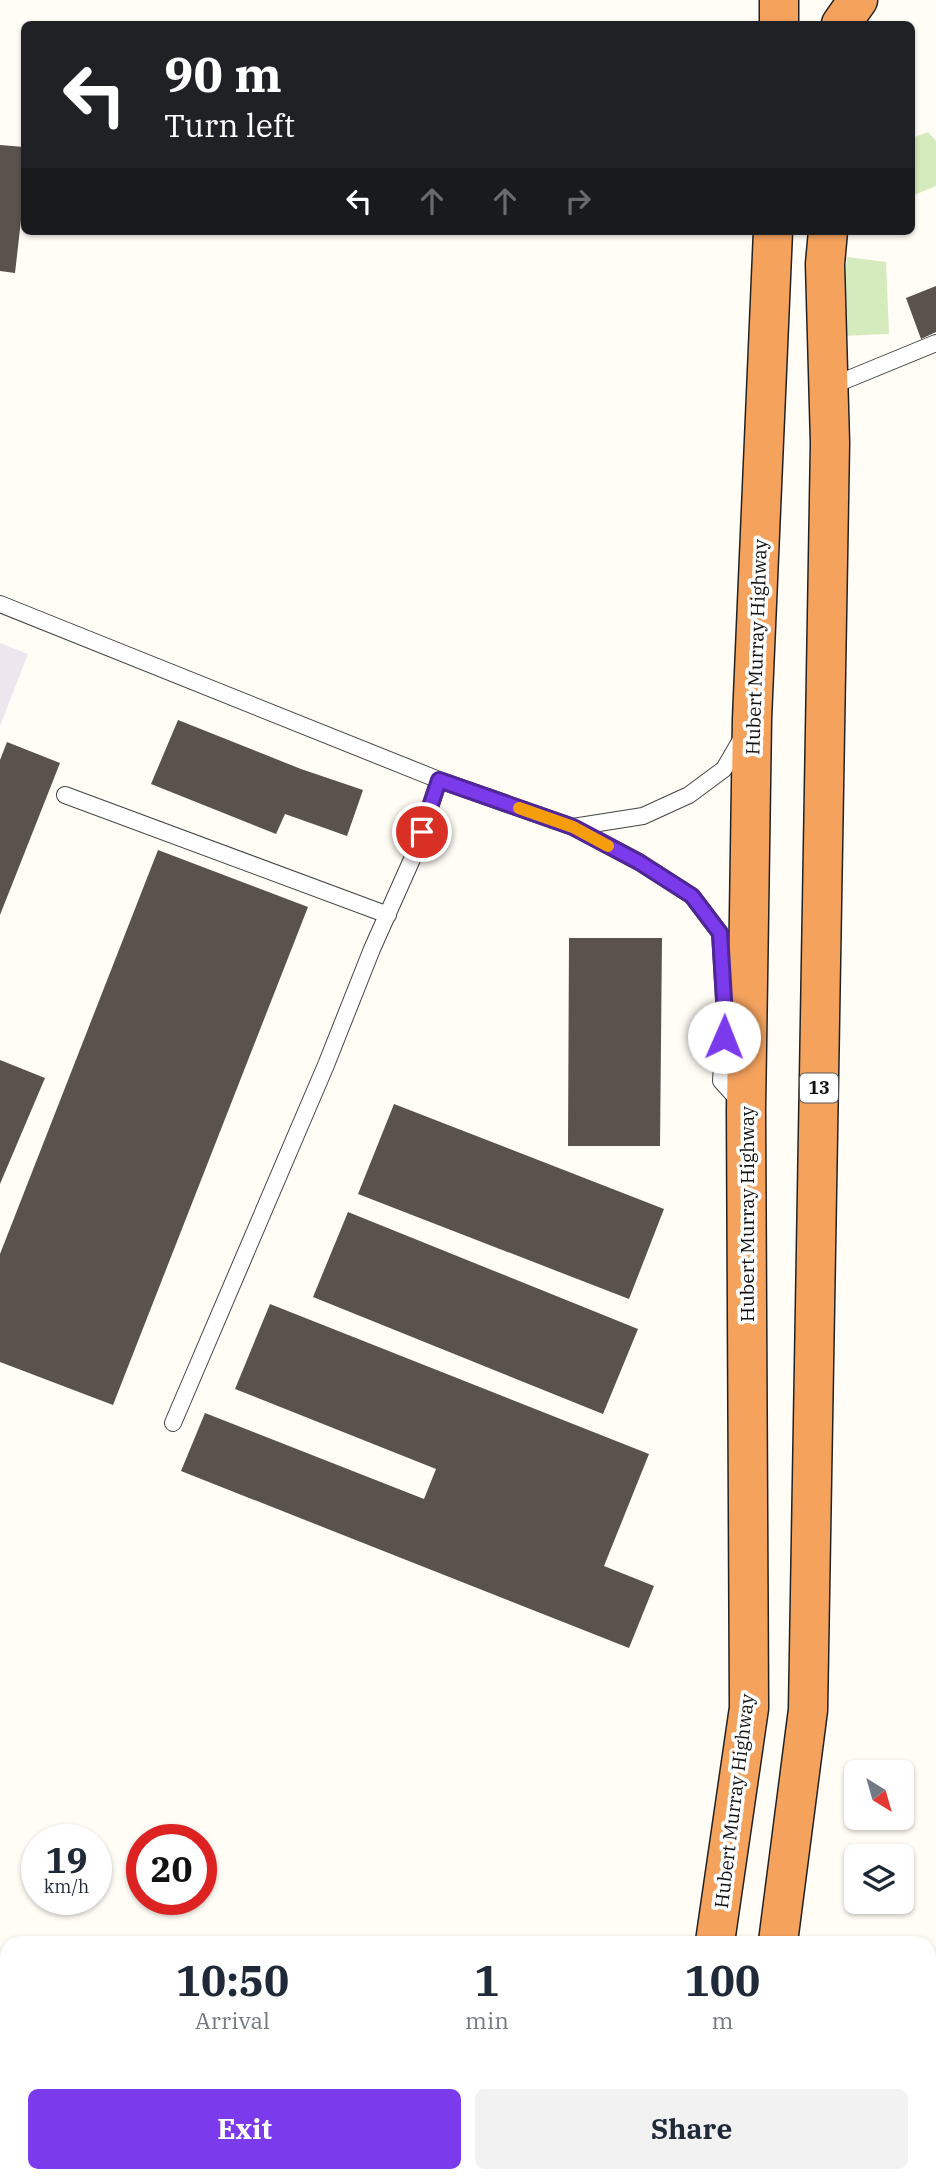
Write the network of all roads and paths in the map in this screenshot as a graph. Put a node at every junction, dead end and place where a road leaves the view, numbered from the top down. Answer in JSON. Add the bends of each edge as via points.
{"nodes":[{"id":1,"x":779,"y":0,"type":"edge"},
{"id":2,"x":858,"y":0,"type":"edge"},
{"id":3,"x":779,"y":21,"type":"edge"},
{"id":4,"x":843,"y":21,"type":"edge"},
{"id":5,"x":773,"y":235,"type":"edge"},
{"id":6,"x":828,"y":235,"type":"edge"},
{"id":7,"x":936,"y":343,"type":"edge"},
{"id":8,"x":829,"y":387,"type":"junction"},
{"id":9,"x":0,"y":604,"type":"edge"},
{"id":10,"x":752,"y":719,"type":"junction"},
{"id":11,"x":439,"y":780,"type":"junction"},
{"id":12,"x":65,"y":794,"type":"dead end"},
{"id":13,"x":573,"y":827,"type":"junction"},
{"id":14,"x":388,"y":915,"type":"junction"},
{"id":15,"x":746,"y":1110,"type":"junction"},
{"id":16,"x":173,"y":1423,"type":"dead end"},
{"id":17,"x":716,"y":1936,"type":"edge"},
{"id":18,"x":779,"y":1936,"type":"edge"}],
"edges":[{"from":1,"to":3,"type":"highway"},
{"from":2,"to":4,"type":"highway"},
{"from":5,"to":10,"type":"highway","name":"Hubert Murray Highway"},
{"from":6,"to":8,"type":"highway","number":"13"},
{"from":7,"to":8,"type":"lane"},
{"from":8,"to":18,"type":"highway","number":"13","via":[[808,1710]]},
{"from":9,"to":11,"type":"lane"},
{"from":10,"to":13,"type":"lane","via":[[724,769],[689,795],[643,816]]},
{"from":10,"to":15,"type":"highway","name":"Hubert Murray Highway"},
{"from":11,"to":13,"type":"lane"},
{"from":11,"to":14,"type":"lane"},
{"from":12,"to":14,"type":"lane"},
{"from":13,"to":15,"type":"lane","via":[[692,896],[720,933],[725,1016],[721,1081]]},
{"from":14,"to":16,"type":"lane"},
{"from":15,"to":17,"type":"highway","name":"Hubert Murray Highway","via":[[749,1709]]}]}
